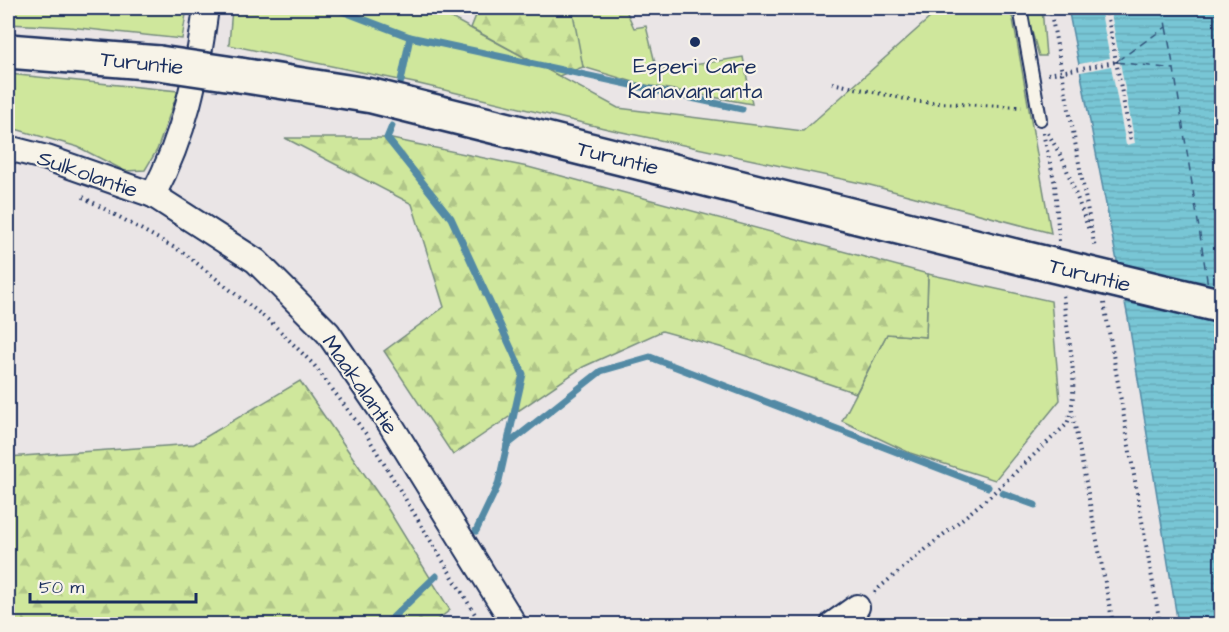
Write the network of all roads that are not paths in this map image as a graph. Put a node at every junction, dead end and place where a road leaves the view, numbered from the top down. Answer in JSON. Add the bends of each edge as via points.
{"nodes":[{"id":1,"x":206,"y":8,"type":"edge"},
{"id":2,"x":1020,"y":8,"type":"edge"},
{"id":3,"x":8,"y":51,"type":"edge"},
{"id":4,"x":1039,"y":113,"type":"road end"},
{"id":5,"x":8,"y":148,"type":"edge"},
{"id":6,"x":153,"y":195,"type":"junction"},
{"id":7,"x":1221,"y":306,"type":"edge"},
{"id":8,"x":857,"y":607,"type":"road end"},
{"id":9,"x":514,"y":624,"type":"edge"},
{"id":10,"x":833,"y":624,"type":"edge"}],
"edges":[{"from":1,"to":6,"type":"street","name":"Sulkolantie","via":[[187,115],[171,162]]},
{"from":2,"to":4,"type":"lane"},
{"from":3,"to":7,"type":"main road","name":"Turuntie","bridge":true,"via":[[159,63],[372,96]]},
{"from":5,"to":6,"type":"street","name":"Sulkolantie"},
{"from":6,"to":9,"type":"street","name":"Maakalantie","via":[[256,261],[328,333],[389,422]]},
{"from":8,"to":10,"type":"street"}]}
